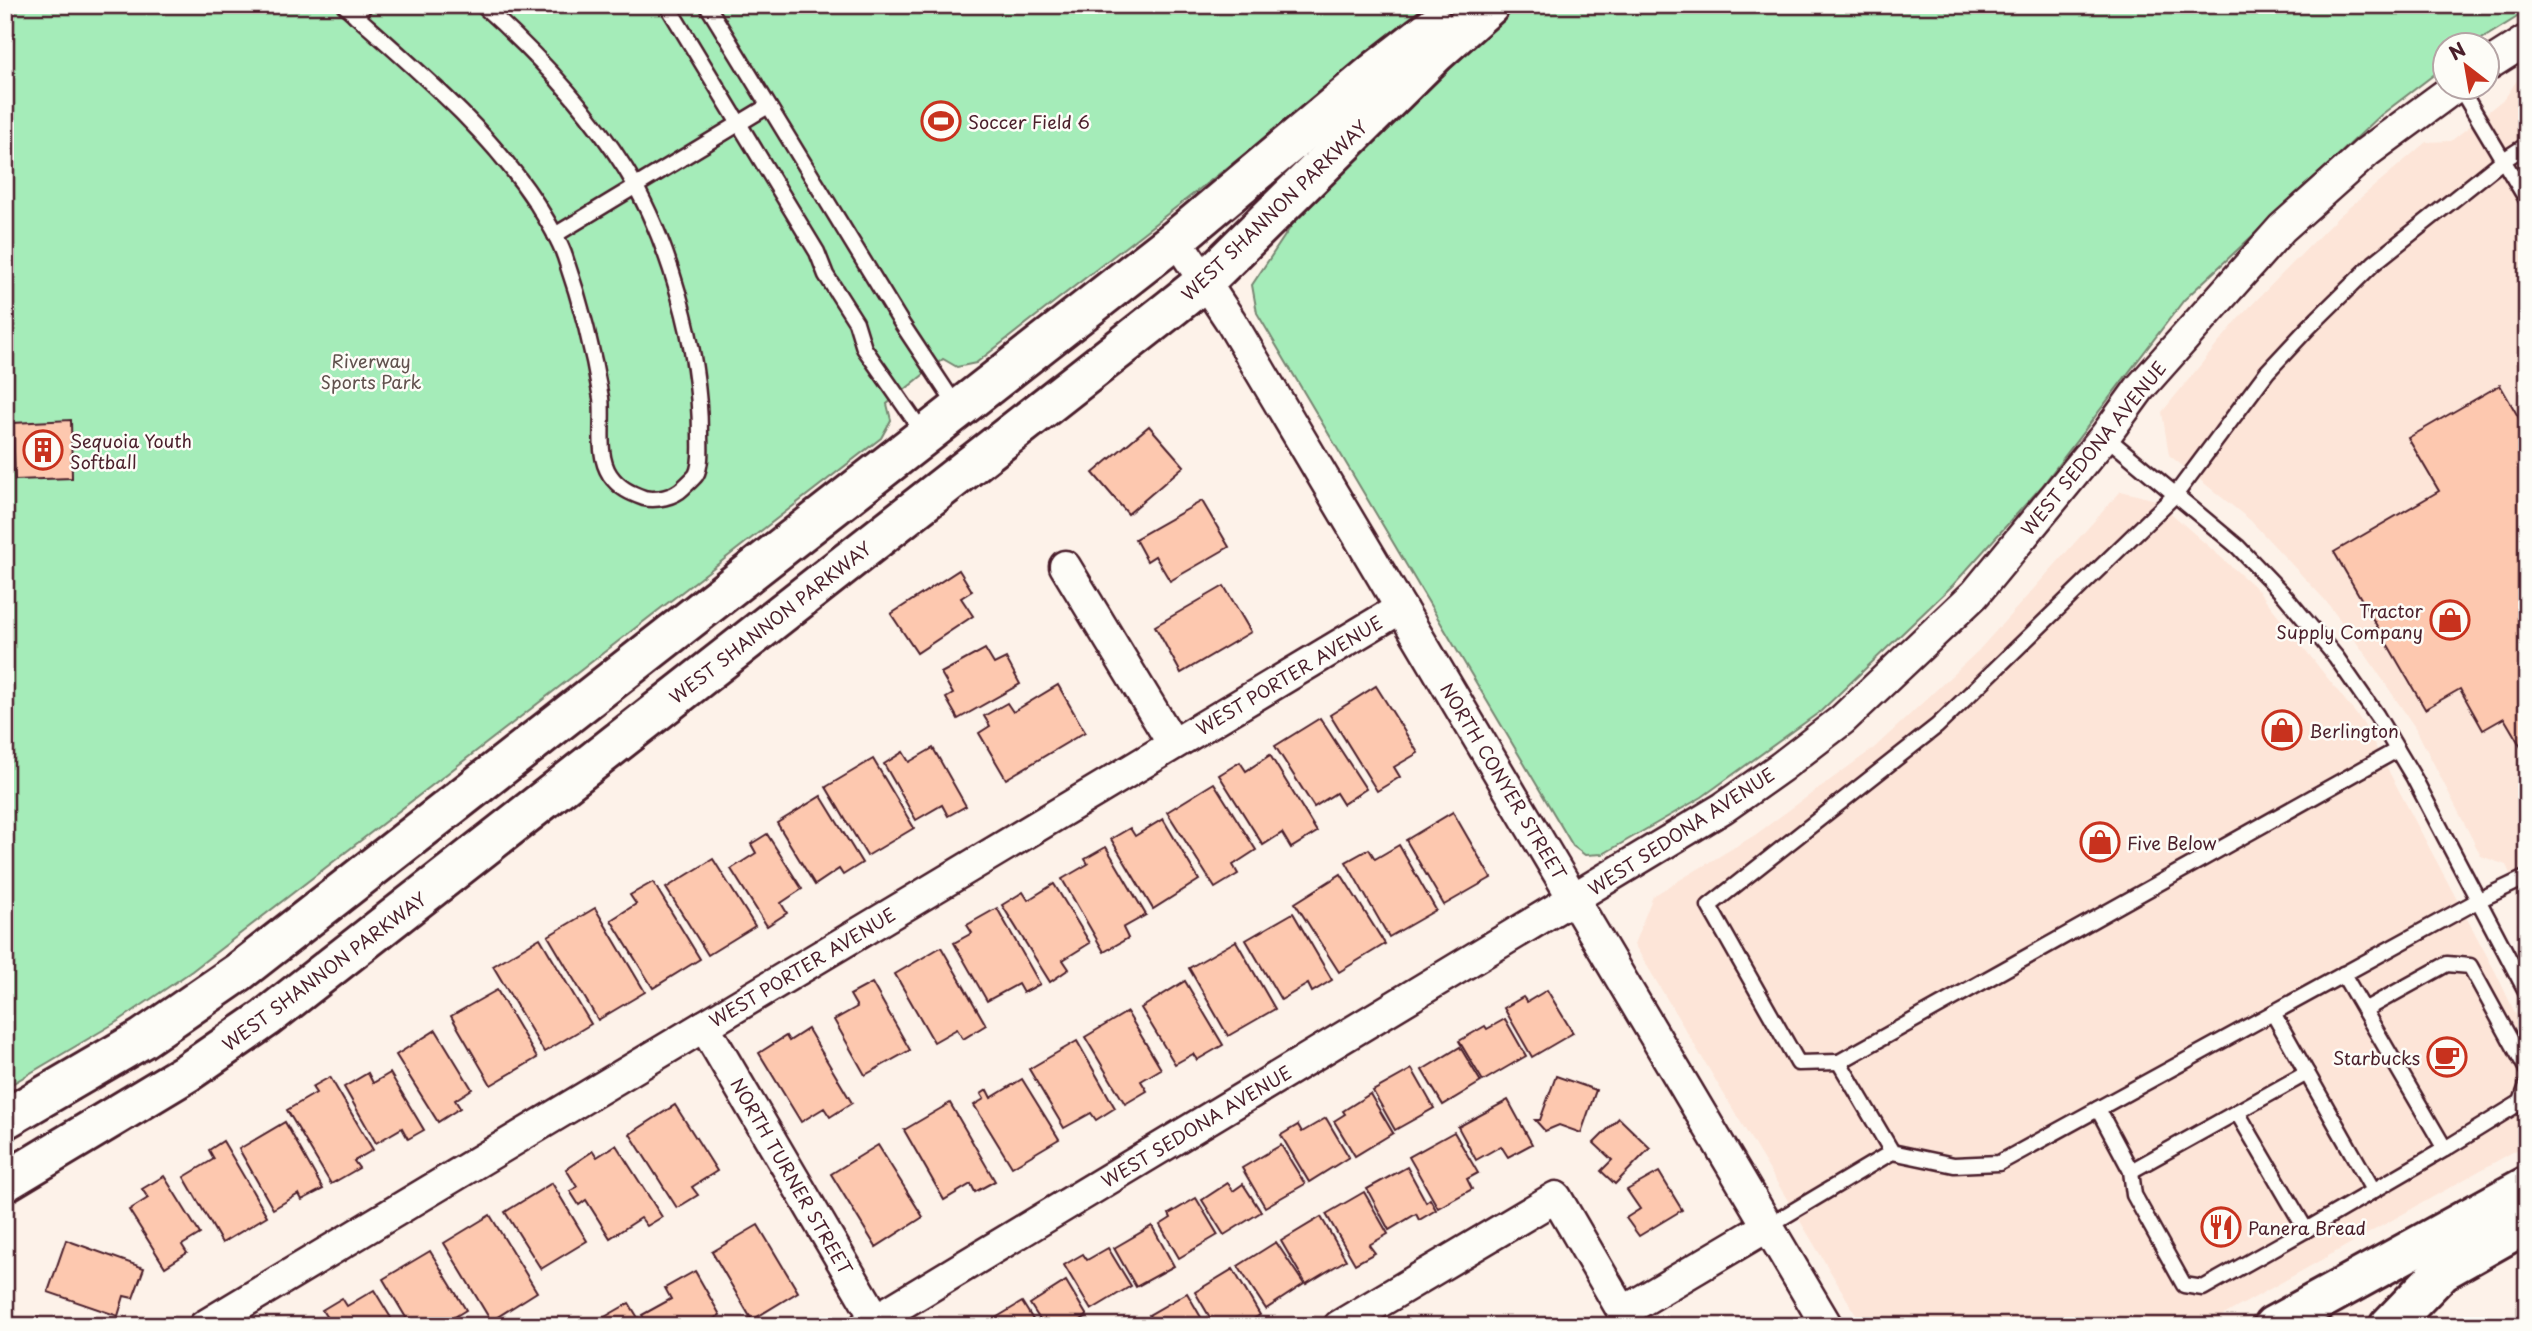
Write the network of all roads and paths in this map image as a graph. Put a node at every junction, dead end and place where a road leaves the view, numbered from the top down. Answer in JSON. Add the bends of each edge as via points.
{"nodes":[{"id":1,"x":344,"y":5,"type":"edge"},
{"id":2,"x":482,"y":5,"type":"edge"},
{"id":3,"x":667,"y":5,"type":"edge"},
{"id":4,"x":707,"y":5,"type":"edge"},
{"id":5,"x":1461,"y":5,"type":"edge"},
{"id":6,"x":1490,"y":5,"type":"edge"},
{"id":7,"x":360,"y":11,"type":"edge"},
{"id":8,"x":2527,"y":40,"type":"edge"},
{"id":9,"x":2500,"y":58,"type":"edge"},
{"id":10,"x":2437,"y":102,"type":"edge"},
{"id":11,"x":2466,"y":102,"type":"edge"},
{"id":12,"x":768,"y":106,"type":"junction"},
{"id":13,"x":738,"y":123,"type":"junction"},
{"id":14,"x":2527,"y":145,"type":"edge"},
{"id":15,"x":2502,"y":161,"type":"junction"},
{"id":16,"x":636,"y":187,"type":"junction"},
{"id":17,"x":2527,"y":201,"type":"edge"},
{"id":18,"x":555,"y":235,"type":"junction"},
{"id":19,"x":1176,"y":239,"type":"junction"},
{"id":20,"x":1205,"y":281,"type":"junction"},
{"id":21,"x":958,"y":408,"type":"junction"},
{"id":22,"x":924,"y":434,"type":"junction"},
{"id":23,"x":2105,"y":436,"type":"junction"},
{"id":24,"x":2176,"y":494,"type":"junction"},
{"id":25,"x":1065,"y":566,"type":"dead end"},
{"id":26,"x":1401,"y":608,"type":"junction"},
{"id":27,"x":750,"y":637,"type":"junction"},
{"id":28,"x":1174,"y":744,"type":"junction"},
{"id":29,"x":2397,"y":750,"type":"junction"},
{"id":30,"x":2527,"y":877,"type":"edge"},
{"id":31,"x":1574,"y":899,"type":"junction"},
{"id":32,"x":2479,"y":900,"type":"junction"},
{"id":33,"x":2343,"y":974,"type":"junction"},
{"id":34,"x":2527,"y":993,"type":"edge"},
{"id":35,"x":2364,"y":1010,"type":"junction"},
{"id":36,"x":2273,"y":1013,"type":"junction"},
{"id":37,"x":704,"y":1026,"type":"junction"},
{"id":38,"x":1839,"y":1062,"type":"junction"},
{"id":39,"x":2527,"y":1070,"type":"edge"},
{"id":40,"x":2307,"y":1073,"type":"junction"},
{"id":41,"x":2527,"y":1085,"type":"edge"},
{"id":42,"x":2098,"y":1109,"type":"junction"},
{"id":43,"x":2237,"y":1112,"type":"junction"},
{"id":44,"x":5,"y":1119,"type":"edge"},
{"id":45,"x":2445,"y":1149,"type":"junction"},
{"id":46,"x":1892,"y":1152,"type":"junction"},
{"id":47,"x":2131,"y":1171,"type":"junction"},
{"id":48,"x":5,"y":1182,"type":"edge"},
{"id":49,"x":2527,"y":1186,"type":"edge"},
{"id":50,"x":2374,"y":1189,"type":"junction"},
{"id":51,"x":2527,"y":1223,"type":"edge"},
{"id":52,"x":1768,"y":1226,"type":"junction"},
{"id":53,"x":2306,"y":1230,"type":"junction"},
{"id":54,"x":2527,"y":1253,"type":"edge"},
{"id":55,"x":1627,"y":1319,"type":"edge"},
{"id":56,"x":873,"y":1324,"type":"edge"},
{"id":57,"x":1346,"y":1324,"type":"edge"},
{"id":58,"x":204,"y":1326,"type":"edge"},
{"id":59,"x":1827,"y":1326,"type":"edge"},
{"id":60,"x":2273,"y":1326,"type":"edge"},
{"id":61,"x":2391,"y":1326,"type":"edge"}],
"edges":[{"from":1,"to":7,"type":"lane"},
{"from":2,"to":16,"type":"lane","via":[[551,70],[590,117]]},
{"from":3,"to":13,"type":"lane"},
{"from":4,"to":12,"type":"lane"},
{"from":5,"to":19,"type":"street","name":"WEST SHANNON PARKWAY"},
{"from":6,"to":20,"type":"street","name":"WEST SHANNON PARKWAY"},
{"from":7,"to":18,"type":"lane","via":[[497,150]]},
{"from":8,"to":9,"type":"street"},
{"from":10,"to":23,"type":"street","name":"WEST SEDONA AVENUE","via":[[2367,152],[2282,228],[2140,388]]},
{"from":11,"to":15,"type":"lane"},
{"from":12,"to":13,"type":"lane"},
{"from":12,"to":21,"type":"lane"},
{"from":13,"to":16,"type":"lane"},
{"from":13,"to":22,"type":"lane","via":[[817,252],[856,322],[864,348]]},
{"from":14,"to":15,"type":"lane"},
{"from":15,"to":17,"type":"lane"},
{"from":15,"to":24,"type":"lane","via":[[2374,263],[2309,327],[2267,372]]},
{"from":16,"to":18,"type":"lane"},
{"from":16,"to":18,"type":"lane","via":[[670,265],[695,370],[700,450],[696,475],[679,492],[652,500],[627,493],[608,473],[602,450],[601,400],[584,321]]},
{"from":19,"to":20,"type":"street","name":"NORTH CONYER STREET"},
{"from":19,"to":21,"type":"street","name":"WEST SHANNON PARKWAY"},
{"from":20,"to":26,"type":"street","name":"NORTH CONYER STREET"},
{"from":20,"to":27,"type":"street","name":"WEST SHANNON PARKWAY"},
{"from":21,"to":22,"type":"street","name":"WEST SHANNON PARKWAY"},
{"from":21,"to":27,"type":"street","via":[[951,439],[929,469],[768,595]]},
{"from":22,"to":44,"type":"street","name":"WEST SHANNON PARKWAY","via":[[239,972],[142,1039]]},
{"from":23,"to":24,"type":"lane"},
{"from":23,"to":31,"type":"street","name":"WEST SEDONA AVENUE","via":[[1975,594],[1842,720],[1723,808]]},
{"from":24,"to":29,"type":"lane","via":[[2238,547],[2285,596],[2336,657]]},
{"from":24,"to":38,"type":"lane","via":[[1937,726],[1709,905],[1798,1063]]},
{"from":25,"to":28,"type":"street"},
{"from":26,"to":28,"type":"street","name":"WEST PORTER AVENUE"},
{"from":26,"to":31,"type":"street","name":"NORTH CONYER STREET"},
{"from":27,"to":48,"type":"street","name":"WEST SHANNON PARKWAY","via":[[266,1018],[188,1072]]},
{"from":28,"to":37,"type":"street","name":"WEST PORTER AVENUE"},
{"from":29,"to":32,"type":"lane"},
{"from":29,"to":38,"type":"lane"},
{"from":30,"to":32,"type":"lane"},
{"from":31,"to":52,"type":"street","name":"NORTH CONYER STREET"},
{"from":31,"to":56,"type":"street","name":"WEST SEDONA AVENUE"},
{"from":32,"to":33,"type":"lane"},
{"from":32,"to":34,"type":"lane"},
{"from":33,"to":35,"type":"lane"},
{"from":33,"to":36,"type":"lane"},
{"from":35,"to":39,"type":"lane","via":[[2447,964],[2470,966]]},
{"from":35,"to":45,"type":"lane"},
{"from":36,"to":40,"type":"lane"},
{"from":36,"to":42,"type":"lane"},
{"from":37,"to":56,"type":"street","name":"NORTH TURNER STREET"},
{"from":37,"to":58,"type":"street","name":"WEST PORTER AVENUE"},
{"from":38,"to":46,"type":"lane"},
{"from":40,"to":43,"type":"lane"},
{"from":40,"to":50,"type":"lane"},
{"from":41,"to":45,"type":"lane","via":[[2521,1102]]},
{"from":42,"to":46,"type":"lane","via":[[1999,1163],[1954,1165]]},
{"from":42,"to":47,"type":"lane"},
{"from":43,"to":47,"type":"lane"},
{"from":43,"to":53,"type":"lane"},
{"from":45,"to":50,"type":"lane"},
{"from":46,"to":52,"type":"lane"},
{"from":47,"to":53,"type":"lane","via":[[2134,1195],[2184,1285],[2203,1288]]},
{"from":49,"to":60,"type":"street"},
{"from":50,"to":53,"type":"lane"},
{"from":51,"to":61,"type":"street","via":[[2442,1271]]},
{"from":52,"to":55,"type":"street"},
{"from":52,"to":59,"type":"street","name":"NORTH CONYER STREET"},
{"from":54,"to":61,"type":"street"},
{"from":55,"to":57,"type":"street","via":[[1556,1197]]}]}
